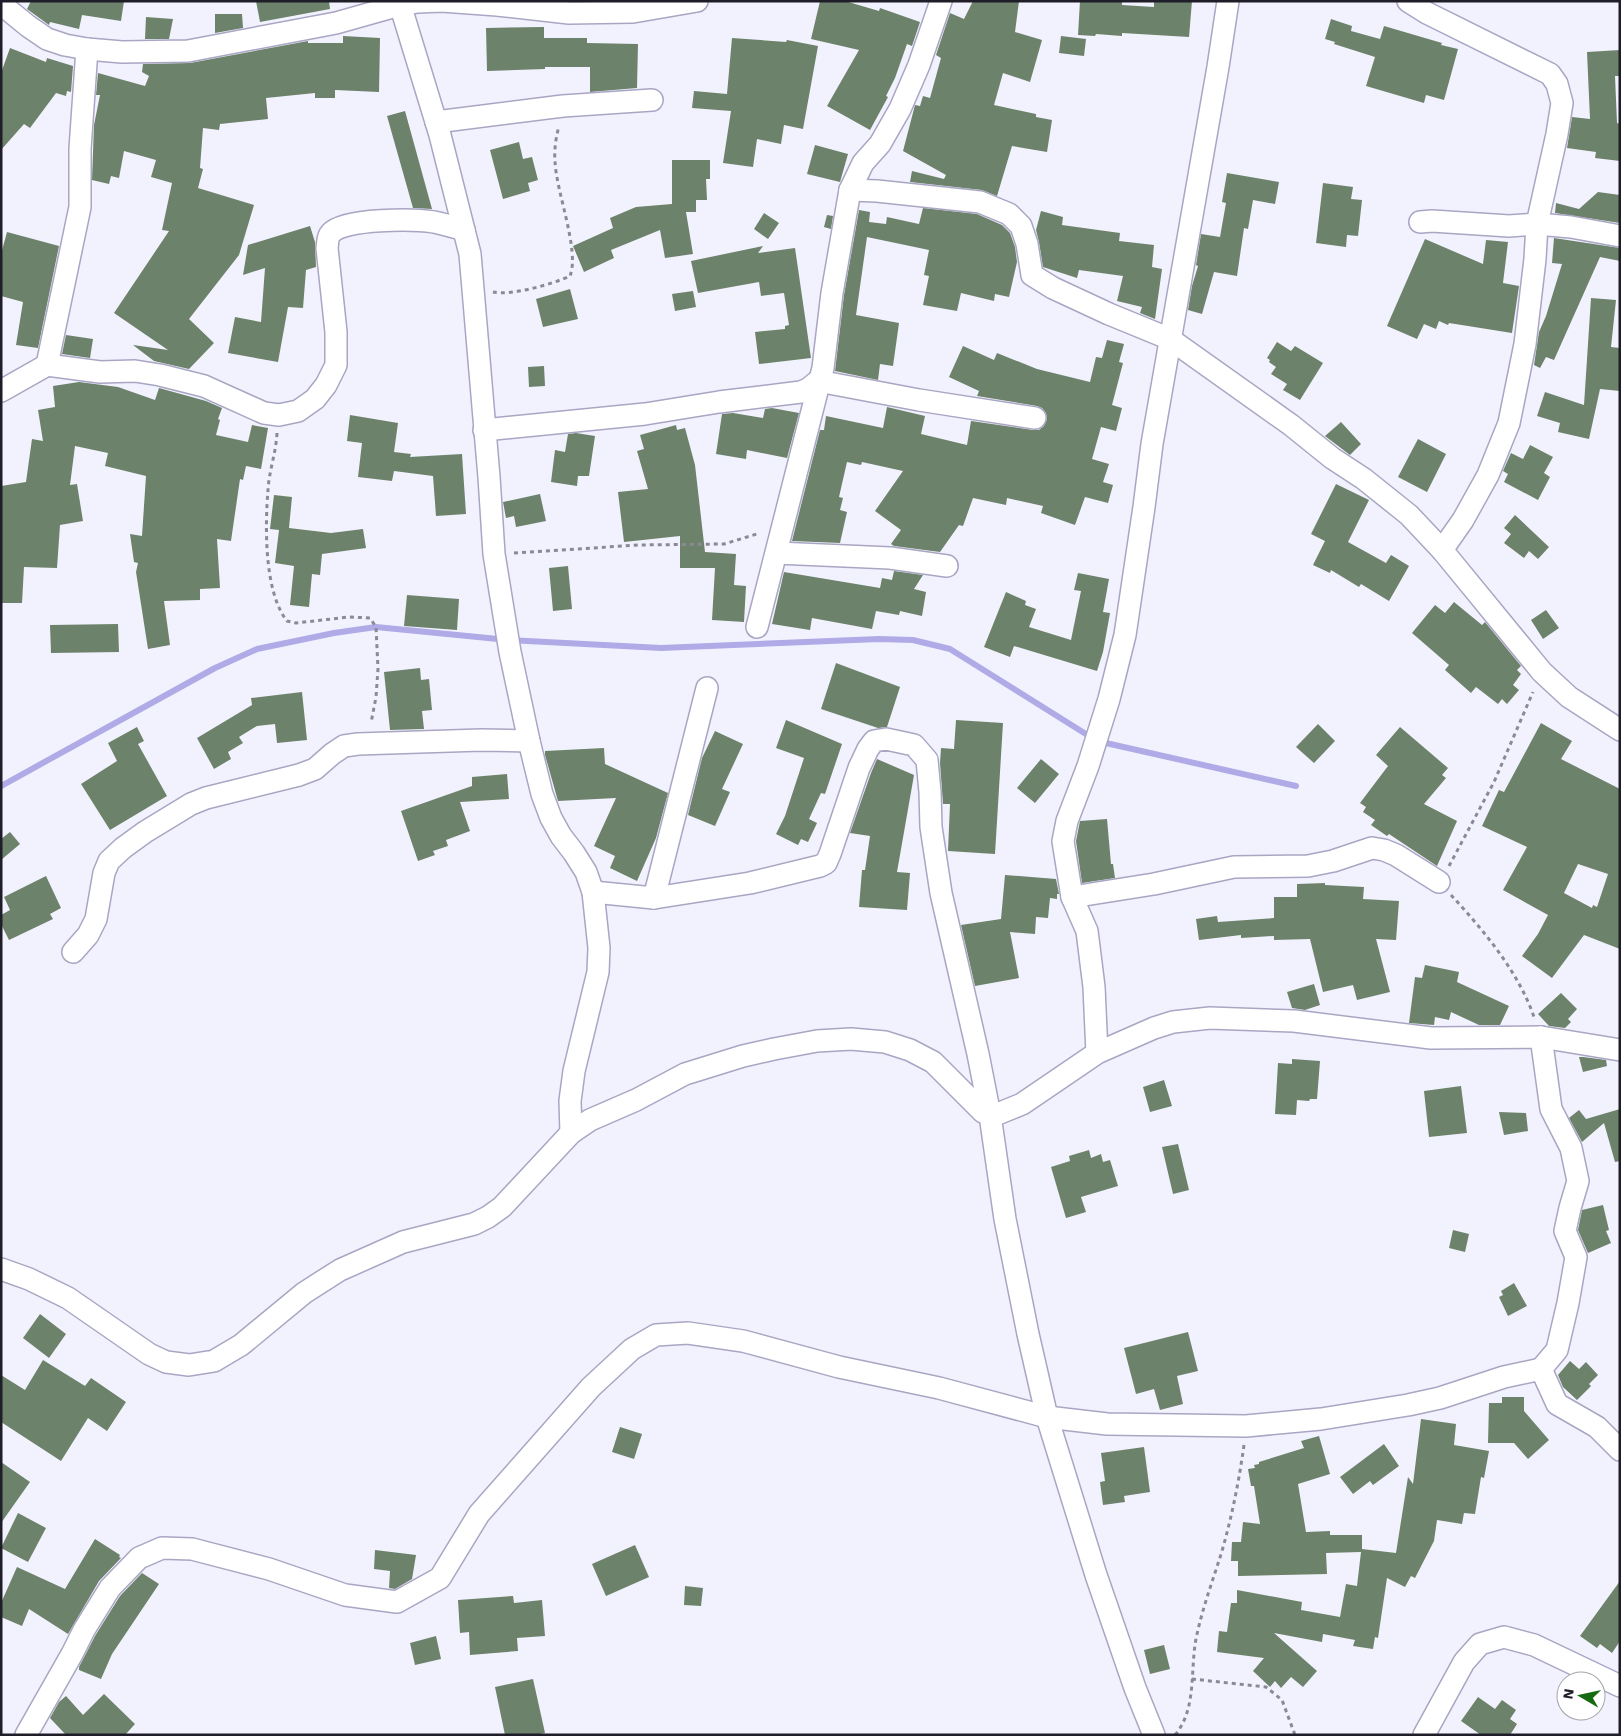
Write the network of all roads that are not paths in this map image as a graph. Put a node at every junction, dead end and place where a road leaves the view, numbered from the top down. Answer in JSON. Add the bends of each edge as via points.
{"nodes":[{"id":1,"x":697,"y":1,"type":"edge"},
{"id":2,"x":942,"y":1,"type":"edge"},
{"id":3,"x":1228,"y":1,"type":"edge"},
{"id":4,"x":1408,"y":1,"type":"edge"},
{"id":5,"x":399,"y":3,"type":"edge"},
{"id":6,"x":7,"y":10,"type":"edge"},
{"id":7,"x":87,"y":49,"type":"junction"},
{"id":8,"x":652,"y":100,"type":"dead end"},
{"id":9,"x":436,"y":122,"type":"junction"},
{"id":10,"x":850,"y":190,"type":"junction"},
{"id":11,"x":1420,"y":222,"type":"dead end"},
{"id":12,"x":1537,"y":224,"type":"junction"},
{"id":13,"x":464,"y":230,"type":"junction"},
{"id":14,"x":1620,"y":236,"type":"edge"},
{"id":15,"x":1170,"y":339,"type":"junction"},
{"id":16,"x":47,"y":365,"type":"junction"},
{"id":17,"x":818,"y":381,"type":"junction"},
{"id":18,"x":1,"y":391,"type":"edge"},
{"id":19,"x":1035,"y":418,"type":"dead end"},
{"id":20,"x":484,"y":430,"type":"junction"},
{"id":21,"x":1442,"y":550,"type":"junction"},
{"id":22,"x":777,"y":553,"type":"junction"},
{"id":23,"x":947,"y":566,"type":"dead end"},
{"id":24,"x":757,"y":627,"type":"dead end"},
{"id":25,"x":707,"y":688,"type":"dead end"},
{"id":26,"x":1618,"y":727,"type":"edge"},
{"id":27,"x":529,"y":741,"type":"junction"},
{"id":28,"x":1439,"y":882,"type":"road end"},
{"id":29,"x":593,"y":892,"type":"junction"},
{"id":30,"x":1072,"y":897,"type":"junction"},
{"id":31,"x":654,"y":898,"type":"junction"},
{"id":32,"x":73,"y":952,"type":"dead end"},
{"id":33,"x":1541,"y":1037,"type":"junction"},
{"id":34,"x":1620,"y":1050,"type":"edge"},
{"id":35,"x":1097,"y":1054,"type":"junction"},
{"id":36,"x":990,"y":1115,"type":"junction"},
{"id":37,"x":571,"y":1133,"type":"junction"},
{"id":38,"x":1,"y":1269,"type":"edge"},
{"id":39,"x":1541,"y":1369,"type":"junction"},
{"id":40,"x":1047,"y":1417,"type":"junction"},
{"id":41,"x":1620,"y":1450,"type":"edge"},
{"id":42,"x":1620,"y":1686,"type":"edge"},
{"id":43,"x":26,"y":1735,"type":"edge"},
{"id":44,"x":1154,"y":1735,"type":"edge"},
{"id":45,"x":1424,"y":1735,"type":"edge"}],
"edges":[{"from":1,"to":5,"type":"street","via":[[634,12],[569,12],[442,2]]},
{"from":2,"to":10,"type":"street","via":[[900,109],[880,144],[863,163]]},
{"from":3,"to":15,"type":"street"},
{"from":4,"to":12,"type":"street","via":[[1550,74],[1557,84],[1562,103],[1560,118]]},
{"from":5,"to":7,"type":"street","via":[[336,23],[188,51]]},
{"from":5,"to":9,"type":"street"},
{"from":6,"to":7,"type":"street","via":[[47,39]]},
{"from":7,"to":16,"type":"street","via":[[80,149],[80,207]]},
{"from":8,"to":9,"type":"street","via":[[563,106]]},
{"from":9,"to":13,"type":"street"},
{"from":10,"to":15,"type":"street","via":[[980,202],[1009,214],[1021,226],[1032,275],[1109,314]]},
{"from":10,"to":17,"type":"street","via":[[823,368]]},
{"from":11,"to":12,"type":"street"},
{"from":12,"to":14,"type":"street"},
{"from":12,"to":21,"type":"street","via":[[1525,344],[1509,423],[1488,475]]},
{"from":13,"to":16,"type":"street","via":[[412,220],[351,224],[331,232],[327,248],[336,332],[336,365],[315,399],[298,411],[279,415],[264,413],[204,386],[160,375]]},
{"from":13,"to":20,"type":"street","via":[[470,254]]},
{"from":15,"to":21,"type":"street","via":[[1364,479],[1409,515]]},
{"from":15,"to":30,"type":"street","via":[[1125,635],[1063,841]]},
{"from":16,"to":18,"type":"street"},
{"from":17,"to":19,"type":"street"},
{"from":17,"to":20,"type":"street","via":[[801,392],[645,414]]},
{"from":17,"to":22,"type":"street"},
{"from":20,"to":27,"type":"street","via":[[494,554]]},
{"from":21,"to":26,"type":"street","via":[[1542,672],[1569,697]]},
{"from":22,"to":23,"type":"street","via":[[890,558]]},
{"from":22,"to":24,"type":"street"},
{"from":25,"to":31,"type":"street"},
{"from":27,"to":29,"type":"street","via":[[551,818],[586,872]]},
{"from":27,"to":32,"type":"street","via":[[344,746],[315,769],[191,804],[145,832],[109,861],[96,919],[88,935]]},
{"from":28,"to":30,"type":"street","via":[[1396,855],[1372,848],[1308,866],[1234,867]]},
{"from":29,"to":31,"type":"street"},
{"from":29,"to":37,"type":"street","via":[[598,972],[574,1071],[570,1101]]},
{"from":30,"to":35,"type":"street","via":[[1086,931],[1094,987]]},
{"from":31,"to":36,"type":"street","via":[[750,883],[826,863],[868,748],[874,741],[886,739],[914,745],[927,760],[931,827],[941,893]]},
{"from":33,"to":34,"type":"street"},
{"from":33,"to":35,"type":"street","via":[[1431,1038],[1294,1021],[1210,1018],[1173,1022],[1154,1028]]},
{"from":33,"to":39,"type":"street","via":[[1551,1109],[1571,1148],[1578,1181],[1565,1231],[1576,1257],[1568,1303],[1557,1350]]},
{"from":35,"to":36,"type":"street","via":[[1022,1104]]},
{"from":36,"to":37,"type":"street","via":[[974,1106],[933,1062],[885,1042],[852,1039],[774,1049],[685,1074],[590,1120]]},
{"from":36,"to":40,"type":"street","via":[[1005,1219]]},
{"from":37,"to":38,"type":"street","via":[[502,1207],[488,1216],[474,1224],[403,1242],[340,1270],[304,1294],[241,1345],[214,1361],[189,1365],[166,1362],[149,1354],[68,1298]]},
{"from":39,"to":40,"type":"street","via":[[1504,1377],[1440,1398],[1321,1419],[1246,1426],[1108,1424]]},
{"from":39,"to":41,"type":"street","via":[[1557,1404],[1597,1427]]},
{"from":40,"to":43,"type":"street","via":[[742,1341],[688,1333],[656,1335],[632,1349],[591,1387],[479,1514],[440,1578],[397,1602],[345,1595],[269,1569],[192,1549],[162,1548],[139,1558],[110,1588]]},
{"from":40,"to":44,"type":"street","via":[[1100,1584]]},
{"from":42,"to":45,"type":"street","via":[[1534,1644],[1504,1637],[1480,1644],[1464,1662]]}]}
